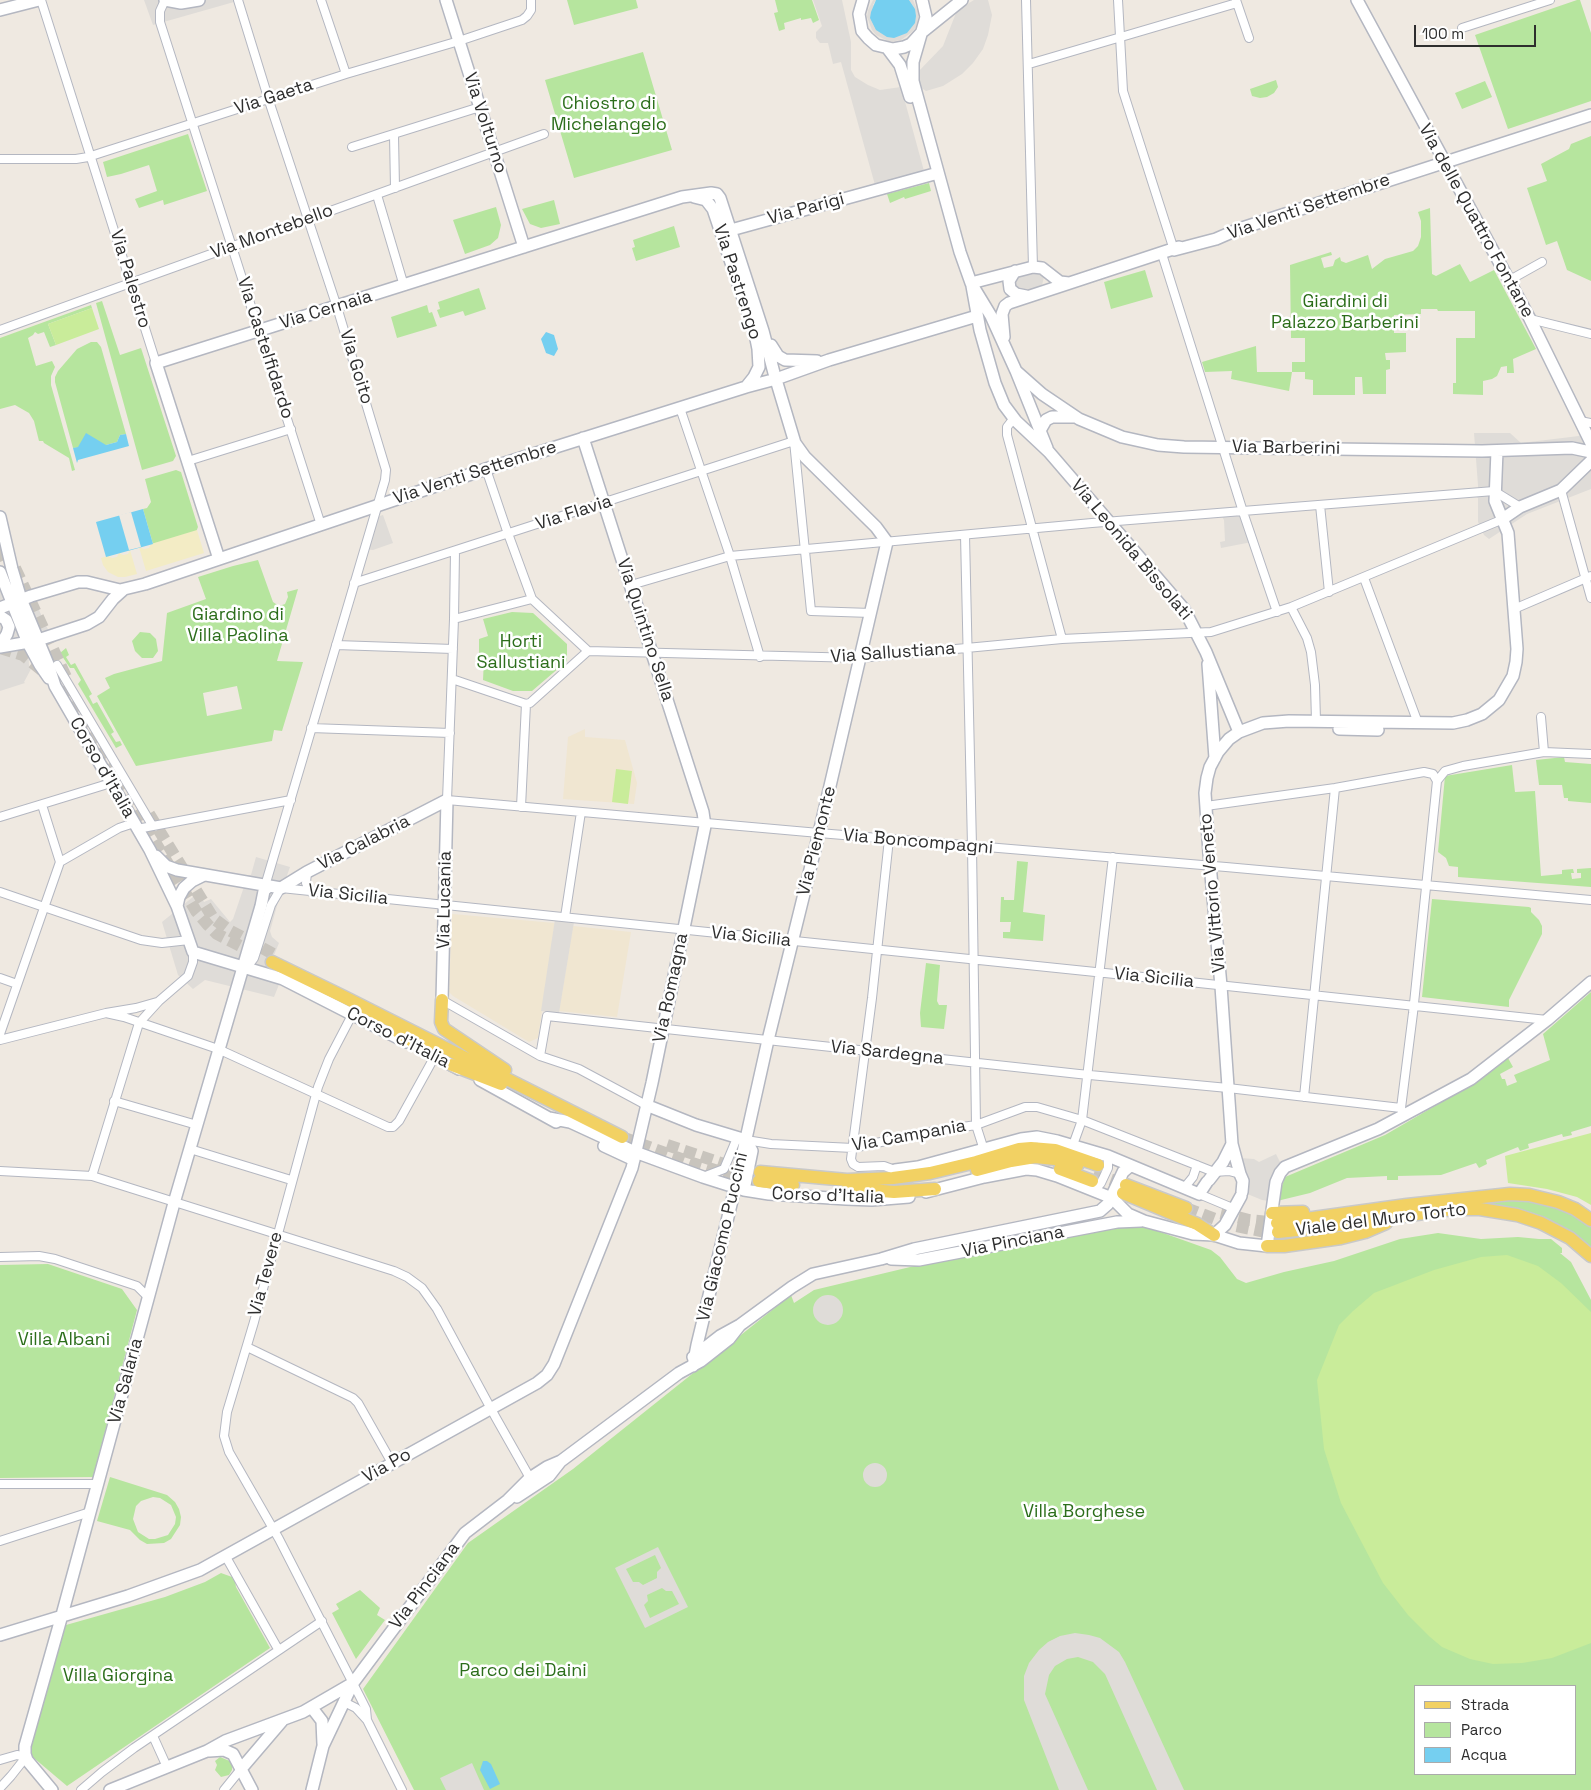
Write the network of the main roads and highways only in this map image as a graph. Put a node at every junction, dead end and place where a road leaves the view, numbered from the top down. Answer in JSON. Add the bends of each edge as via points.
{"nodes":[{"id":1,"x":273,"y":959,"type":"tunnel mouth"},
{"id":2,"x":357,"y":998,"type":"junction"},
{"id":3,"x":442,"y":1000,"type":"road end"},
{"id":4,"x":434,"y":1056,"type":"road end"},
{"id":5,"x":452,"y":1065,"type":"road end"},
{"id":6,"x":505,"y":1070,"type":"junction"},
{"id":7,"x":573,"y":1113,"type":"junction"},
{"id":8,"x":964,"y":1165,"type":"junction"},
{"id":9,"x":918,"y":1167,"type":"road end"},
{"id":10,"x":896,"y":1170,"type":"road end"},
{"id":11,"x":816,"y":1178,"type":"junction"},
{"id":12,"x":848,"y":1188,"type":"junction"},
{"id":13,"x":936,"y":1189,"type":"road end"},
{"id":14,"x":1192,"y":1201,"type":"tunnel mouth"},
{"id":15,"x":1407,"y":1210,"type":"junction"},
{"id":16,"x":1591,"y":1220,"type":"edge"},
{"id":17,"x":1214,"y":1235,"type":"road end"},
{"id":18,"x":1267,"y":1246,"type":"road end"},
{"id":19,"x":1591,"y":1256,"type":"edge"}],
"edges":[{"from":1,"to":2,"type":"main road"},
{"from":2,"to":4,"type":"main road"},
{"from":2,"to":6,"type":"main road","name":"Corso d'Italia"},
{"from":2,"to":7,"type":"main road","name":"Corso d'Italia"},
{"from":3,"to":6,"type":"main road","via":[[441,1022],[444,1029]]},
{"from":5,"to":7,"type":"main road"},
{"from":6,"to":7,"type":"main road","name":"Corso d'Italia","via":[[623,1133]]},
{"from":8,"to":9,"type":"main road"},
{"from":8,"to":11,"type":"main road","name":"Corso d'Italia","via":[[893,1178]]},
{"from":8,"to":12,"type":"main road","name":"Corso d'Italia","via":[[1019,1149],[1040,1148],[1061,1151],[1097,1173],[1024,1159],[926,1181]]},
{"from":10,"to":11,"type":"main road"},
{"from":11,"to":12,"type":"main road","name":"Corso d'Italia","via":[[759,1177]]},
{"from":12,"to":13,"type":"main road","via":[[894,1192]]},
{"from":14,"to":17,"type":"main road","name":"Corso d'Italia","via":[[1124,1184]]},
{"from":15,"to":15,"type":"main road","name":"Viale del Muro Torto","via":[[1381,1202],[1298,1213],[1276,1223],[1325,1227]]},
{"from":15,"to":16,"type":"main road","name":"Viale del Muro Torto","via":[[1491,1195],[1528,1195],[1564,1204]]},
{"from":15,"to":18,"type":"main road","via":[[1365,1232],[1341,1238]]},
{"from":15,"to":19,"type":"main road","name":"Viale del Muro Torto","via":[[1504,1212],[1558,1231]]}]}
